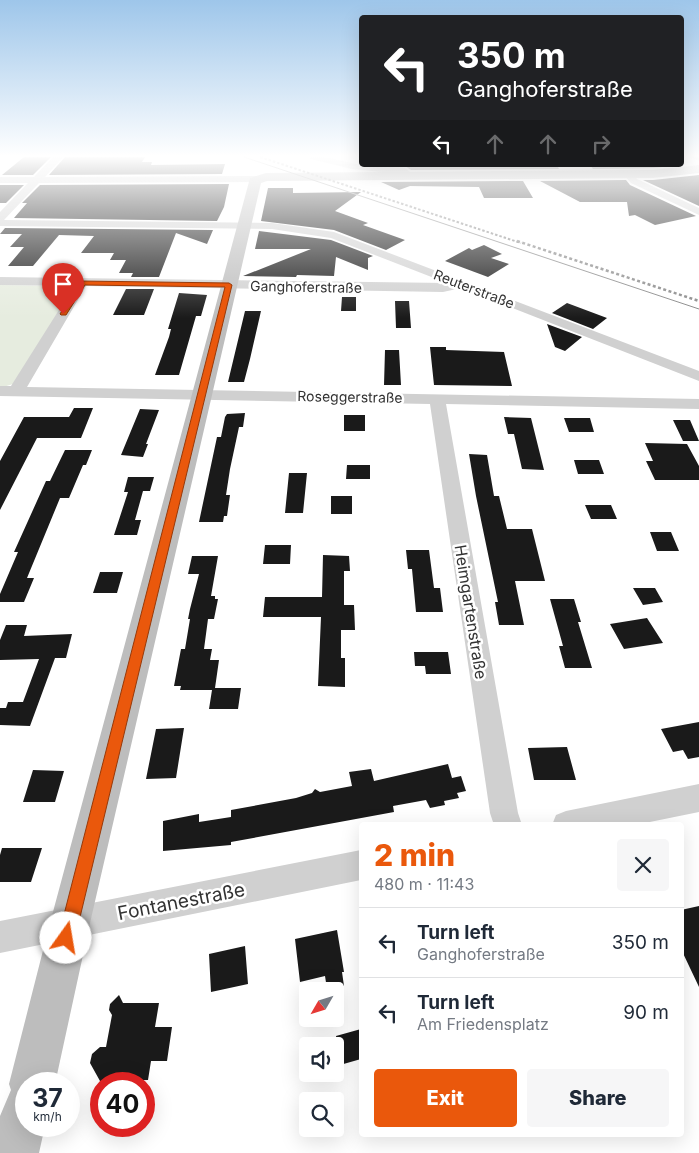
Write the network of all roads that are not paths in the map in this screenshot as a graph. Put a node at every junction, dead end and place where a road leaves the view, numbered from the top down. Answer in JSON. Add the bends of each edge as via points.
{"nodes":[{"id":1,"x":248,"y":211,"type":"edge"},
{"id":2,"x":0,"y":223,"type":"edge"},
{"id":3,"x":244,"y":226,"type":"junction"},
{"id":4,"x":0,"y":281,"type":"edge"},
{"id":5,"x":82,"y":283,"type":"junction"},
{"id":6,"x":462,"y":284,"type":"junction"},
{"id":7,"x":229,"y":285,"type":"junction"},
{"id":8,"x":699,"y":376,"type":"edge"},
{"id":9,"x":8,"y":391,"type":"edge"},
{"id":10,"x":202,"y":394,"type":"junction"},
{"id":11,"x":437,"y":399,"type":"junction"},
{"id":12,"x":699,"y":404,"type":"edge"},
{"id":13,"x":699,"y":798,"type":"edge"},
{"id":14,"x":507,"y":822,"type":"edge"},
{"id":15,"x":581,"y":822,"type":"edge"},
{"id":16,"x":359,"y":866,"type":"edge"},
{"id":17,"x":70,"y":923,"type":"junction"},
{"id":18,"x":0,"y":937,"type":"edge"},
{"id":19,"x":35,"y":1072,"type":"edge"},
{"id":20,"x":19,"y":1137,"type":"edge"},
{"id":21,"x":15,"y":1153,"type":"edge"}],
"edges":[{"from":1,"to":3,"type":"street"},
{"from":2,"to":3,"type":"street","name":"Reuterstraße"},
{"from":3,"to":6,"type":"street","name":"Reuterstraße","via":[[287,227],[334,235]]},
{"from":3,"to":7,"type":"street"},
{"from":4,"to":5,"type":"street","name":"Ganghoferstraße"},
{"from":5,"to":7,"type":"street","name":"Ganghoferstraße"},
{"from":5,"to":9,"type":"street"},
{"from":6,"to":7,"type":"street","name":"Ganghoferstraße","via":[[455,288]]},
{"from":6,"to":8,"type":"street","name":"Reuterstraße"},
{"from":7,"to":10,"type":"street"},
{"from":9,"to":10,"type":"street","name":"Roseggerstraße"},
{"from":10,"to":11,"type":"street","name":"Roseggerstraße"},
{"from":10,"to":17,"type":"street"},
{"from":11,"to":12,"type":"street","name":"Roseggerstraße"},
{"from":11,"to":14,"type":"street","name":"Heimgartenstraße"},
{"from":13,"to":15,"type":"street"},
{"from":16,"to":17,"type":"street","name":"Fontanestraße"},
{"from":17,"to":18,"type":"street","name":"Fontanestraße"},
{"from":17,"to":19,"type":"street"},
{"from":20,"to":21,"type":"street"}]}
